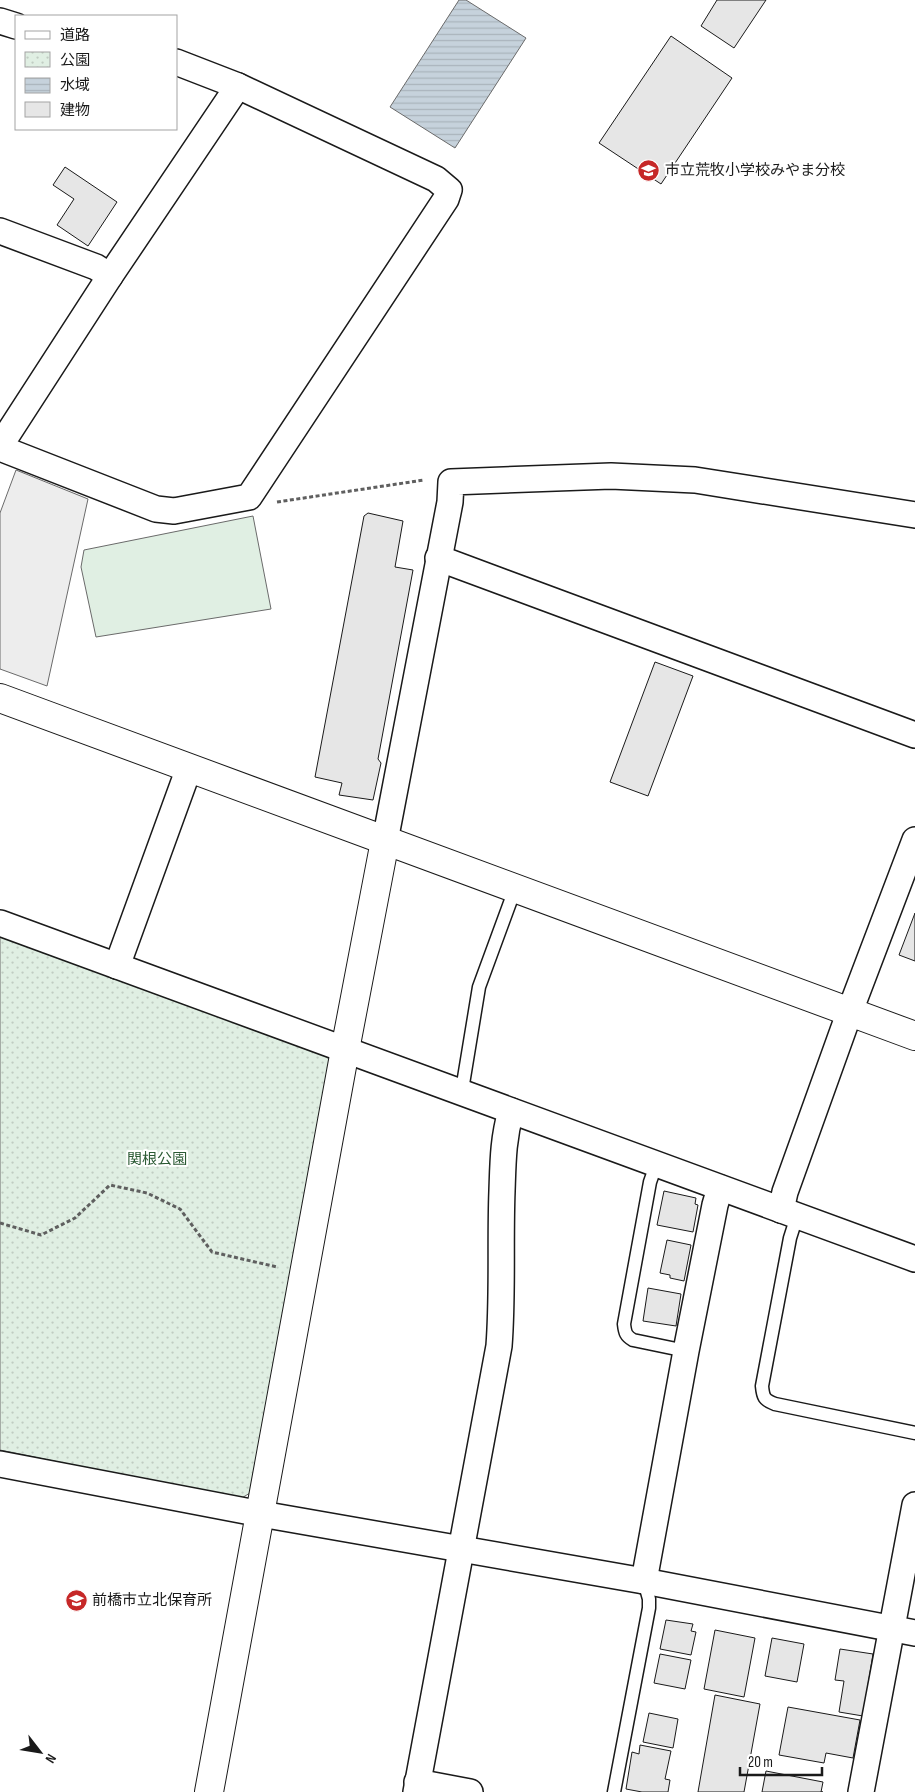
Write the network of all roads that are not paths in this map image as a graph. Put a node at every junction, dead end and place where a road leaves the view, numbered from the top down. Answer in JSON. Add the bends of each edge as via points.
{"nodes":[{"id":1,"x":0,"y":21,"type":"edge"},
{"id":2,"x":15,"y":26,"type":"edge"},
{"id":3,"x":178,"y":63,"type":"edge"},
{"id":4,"x":238,"y":86,"type":"junction"},
{"id":5,"x":0,"y":231,"type":"edge"},
{"id":6,"x":110,"y":276,"type":"junction"},
{"id":7,"x":0,"y":447,"type":"edge"},
{"id":8,"x":915,"y":515,"type":"edge"},
{"id":9,"x":438,"y":558,"type":"junction"},
{"id":10,"x":0,"y":698,"type":"edge"},
{"id":11,"x":915,"y":735,"type":"edge"},
{"id":12,"x":189,"y":768,"type":"junction"},
{"id":13,"x":915,"y":840,"type":"edge"},
{"id":14,"x":386,"y":841,"type":"junction"},
{"id":15,"x":516,"y":889,"type":"junction"},
{"id":16,"x":0,"y":922,"type":"edge"},
{"id":17,"x":117,"y":966,"type":"junction"},
{"id":18,"x":850,"y":1011,"type":"junction"},
{"id":19,"x":915,"y":1036,"type":"edge"},
{"id":20,"x":345,"y":1050,"type":"junction"},
{"id":21,"x":460,"y":1092,"type":"junction"},
{"id":22,"x":511,"y":1111,"type":"junction"},
{"id":23,"x":656,"y":1165,"type":"junction"},
{"id":24,"x":720,"y":1188,"type":"junction"},
{"id":25,"x":789,"y":1213,"type":"junction"},
{"id":26,"x":915,"y":1259,"type":"edge"},
{"id":27,"x":686,"y":1351,"type":"junction"},
{"id":28,"x":915,"y":1433,"type":"edge"},
{"id":29,"x":0,"y":1464,"type":"edge"},
{"id":30,"x":915,"y":1505,"type":"edge"},
{"id":31,"x":261,"y":1514,"type":"junction"},
{"id":32,"x":460,"y":1549,"type":"junction"},
{"id":33,"x":644,"y":1581,"type":"junction"},
{"id":34,"x":904,"y":1631,"type":"edge"},
{"id":35,"x":416,"y":1787,"type":"edge"},
{"id":36,"x":209,"y":1792,"type":"edge"},
{"id":37,"x":470,"y":1792,"type":"edge"},
{"id":38,"x":614,"y":1792,"type":"edge"},
{"id":39,"x":861,"y":1792,"type":"edge"}],
"edges":[{"from":1,"to":2,"type":"street"},
{"from":3,"to":4,"type":"street"},
{"from":4,"to":6,"type":"street"},
{"from":4,"to":7,"type":"street","via":[[436,179],[449,190],[446,200],[248,497],[174,511],[156,509]]},
{"from":5,"to":6,"type":"street","via":[[96,267]]},
{"from":6,"to":7,"type":"street"},
{"from":8,"to":9,"type":"street","via":[[695,480],[611,476],[451,482]]},
{"from":9,"to":11,"type":"street"},
{"from":9,"to":14,"type":"street"},
{"from":10,"to":12,"type":"street"},
{"from":12,"to":14,"type":"street"},
{"from":12,"to":17,"type":"street"},
{"from":13,"to":18,"type":"street"},
{"from":14,"to":15,"type":"street"},
{"from":14,"to":20,"type":"street"},
{"from":15,"to":18,"type":"street"},
{"from":15,"to":21,"type":"lane","via":[[479,987]]},
{"from":16,"to":17,"type":"street"},
{"from":17,"to":20,"type":"street"},
{"from":18,"to":19,"type":"street"},
{"from":18,"to":25,"type":"street","via":[[785,1192]]},
{"from":20,"to":21,"type":"street"},
{"from":20,"to":31,"type":"street"},
{"from":21,"to":22,"type":"street"},
{"from":22,"to":23,"type":"street"},
{"from":22,"to":32,"type":"street","via":[[505,1133],[503,1167],[499,1346]]},
{"from":23,"to":24,"type":"street"},
{"from":23,"to":27,"type":"lane","via":[[650,1182],[625,1332],[633,1340]]},
{"from":24,"to":25,"type":"street"},
{"from":24,"to":27,"type":"street"},
{"from":25,"to":26,"type":"street"},
{"from":25,"to":28,"type":"lane","via":[[790,1238],[762,1396],[775,1404]]},
{"from":27,"to":33,"type":"street"},
{"from":29,"to":31,"type":"street"},
{"from":30,"to":34,"type":"street"},
{"from":31,"to":32,"type":"street"},
{"from":31,"to":36,"type":"street"},
{"from":32,"to":33,"type":"street"},
{"from":32,"to":35,"type":"street"},
{"from":33,"to":34,"type":"street"},
{"from":33,"to":38,"type":"lane","via":[[649,1608]]},
{"from":34,"to":39,"type":"street"},
{"from":35,"to":37,"type":"street"}]}
